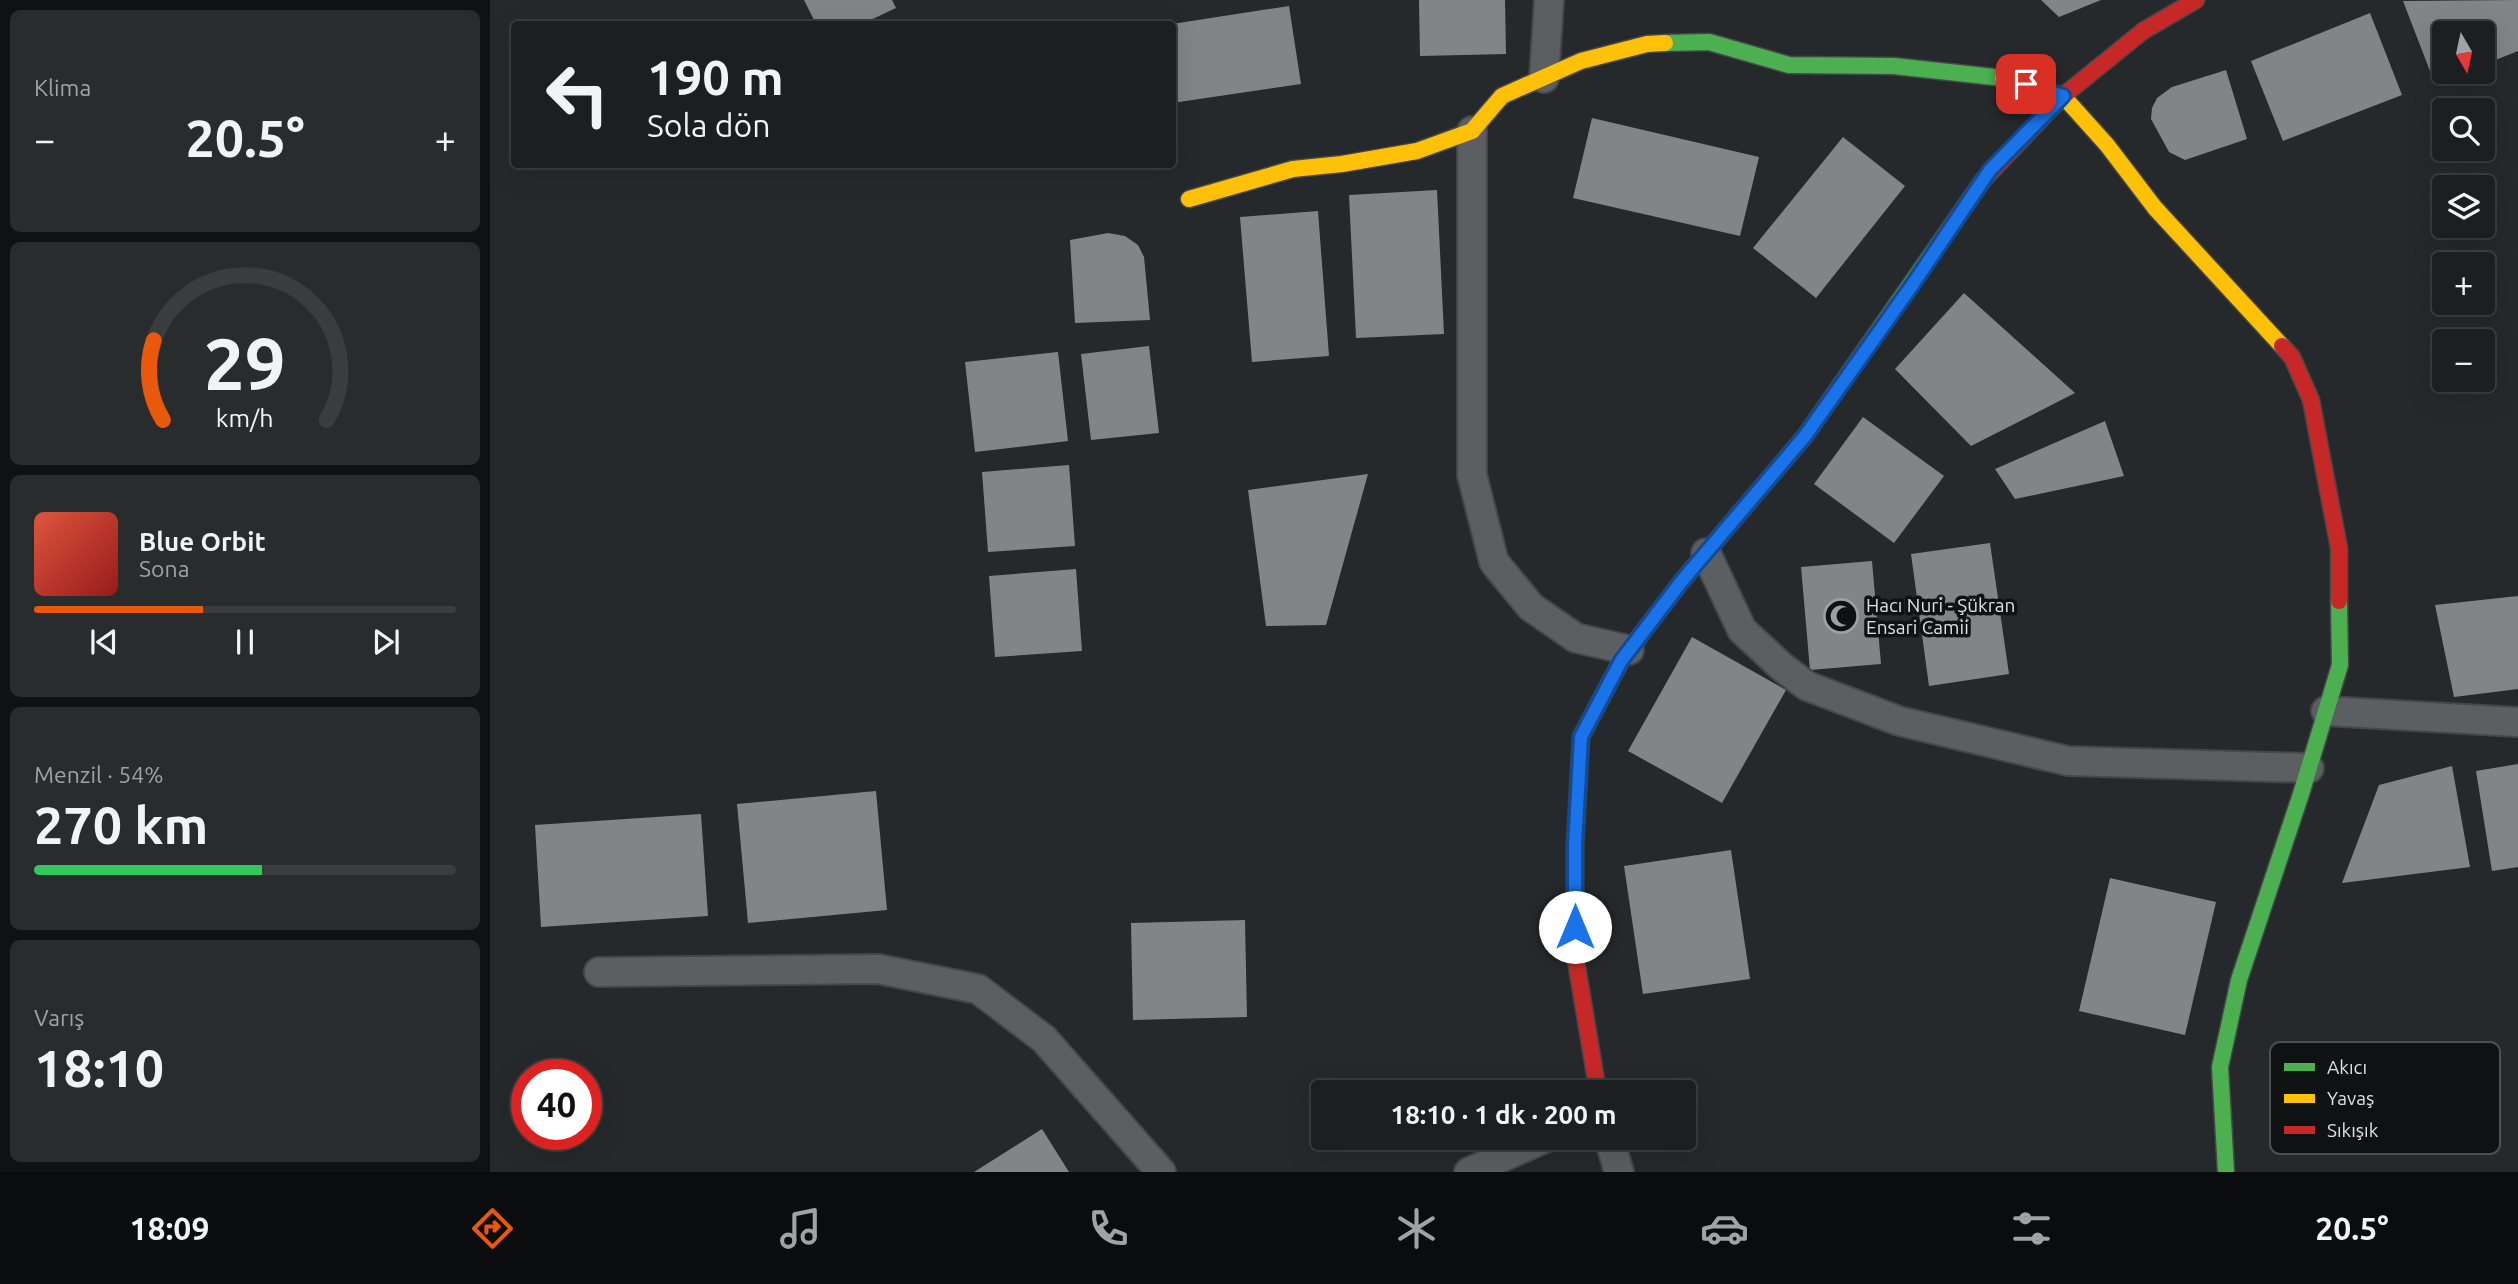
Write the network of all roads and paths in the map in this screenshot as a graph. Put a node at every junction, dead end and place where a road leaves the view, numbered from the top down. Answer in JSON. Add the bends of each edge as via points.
{"nodes":[{"id":1,"x":1549,"y":0,"type":"edge"},
{"id":2,"x":2196,"y":0,"type":"edge"},
{"id":3,"x":1544,"y":78,"type":"junction"},
{"id":4,"x":2063,"y":96,"type":"junction"},
{"id":5,"x":1472,"y":131,"type":"junction"},
{"id":6,"x":1189,"y":200,"type":"dead end"},
{"id":7,"x":1706,"y":553,"type":"junction"},
{"id":8,"x":1629,"y":650,"type":"junction"},
{"id":9,"x":2326,"y":711,"type":"junction"},
{"id":10,"x":2518,"y":722,"type":"edge"},
{"id":11,"x":2309,"y":768,"type":"junction"},
{"id":12,"x":599,"y":972,"type":"dead end"},
{"id":13,"x":1596,"y":1080,"type":"edge"},
{"id":14,"x":1518,"y":1150,"type":"edge"},
{"id":15,"x":1613,"y":1150,"type":"edge"},
{"id":16,"x":1161,"y":1172,"type":"edge"},
{"id":17,"x":1469,"y":1172,"type":"edge"},
{"id":18,"x":1619,"y":1172,"type":"edge"},
{"id":19,"x":2226,"y":1172,"type":"edge"}],
"edges":[{"from":1,"to":3,"type":"street"},
{"from":2,"to":4,"type":"street","via":[[2143,31]]},
{"from":3,"to":4,"type":"street","via":[[1581,61],[1647,44],[1709,42],[1789,65],[1894,66],[2008,79]]},
{"from":3,"to":5,"type":"street","via":[[1502,96]]},
{"from":4,"to":7,"type":"street","via":[[1990,170],[1805,436]]},
{"from":4,"to":9,"type":"street","via":[[2108,145],[2155,208],[2291,357],[2311,400],[2339,548],[2340,665]]},
{"from":5,"to":6,"type":"street","via":[[1417,151],[1293,169]]},
{"from":5,"to":8,"type":"street","via":[[1472,475],[1494,562],[1531,607],[1576,638]]},
{"from":7,"to":8,"type":"street"},
{"from":7,"to":11,"type":"street","via":[[1742,630],[1781,666],[1807,686],[1899,721],[2068,761]]},
{"from":8,"to":13,"type":"street","via":[[1581,737],[1575,955]]},
{"from":9,"to":10,"type":"street"},
{"from":9,"to":11,"type":"street"},
{"from":11,"to":19,"type":"street","via":[[2239,980],[2220,1067]]},
{"from":12,"to":16,"type":"street","via":[[878,969],[978,989],[1044,1039]]},
{"from":14,"to":17,"type":"street"},
{"from":15,"to":18,"type":"street"}]}
